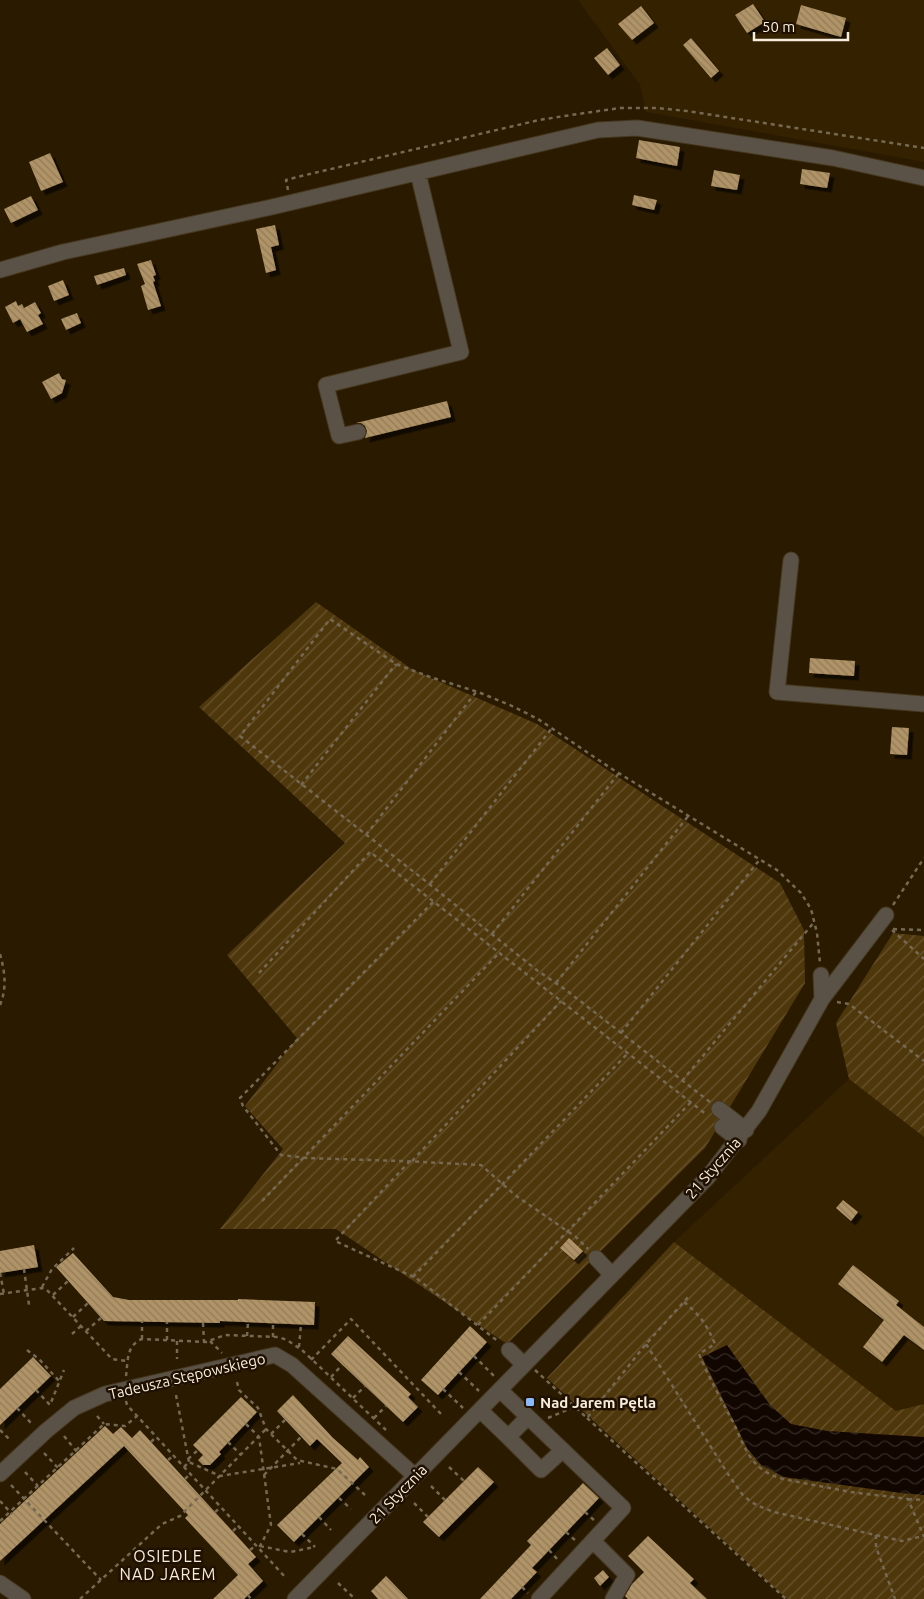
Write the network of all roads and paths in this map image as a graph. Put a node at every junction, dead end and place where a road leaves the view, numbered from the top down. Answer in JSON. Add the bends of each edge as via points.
{"nodes":[{"id":1,"x":418,"y":173,"type":"junction"},
{"id":2,"x":924,"y":178,"type":"edge"},
{"id":3,"x":0,"y":270,"type":"edge"},
{"id":4,"x":358,"y":432,"type":"dead end"},
{"id":5,"x":791,"y":560,"type":"dead end"},
{"id":6,"x":396,"y":664,"type":"junction"},
{"id":7,"x":477,"y":691,"type":"junction"},
{"id":8,"x":924,"y":704,"type":"edge"},
{"id":9,"x":552,"y":728,"type":"junction"},
{"id":10,"x":619,"y":773,"type":"junction"},
{"id":11,"x":302,"y":785,"type":"junction"},
{"id":12,"x":689,"y":816,"type":"junction"},
{"id":13,"x":366,"y":835,"type":"junction"},
{"id":14,"x":761,"y":858,"type":"junction"},
{"id":15,"x":924,"y":858,"type":"edge"},
{"id":16,"x":430,"y":884,"type":"junction"},
{"id":17,"x":433,"y":902,"type":"junction"},
{"id":18,"x":886,"y":916,"type":"joint"},
{"id":19,"x":815,"y":921,"type":"junction"},
{"id":20,"x":924,"y":930,"type":"edge"},
{"id":21,"x":492,"y":934,"type":"junction"},
{"id":22,"x":499,"y":953,"type":"junction"},
{"id":23,"x":0,"y":954,"type":"edge"},
{"id":24,"x":924,"y":959,"type":"edge"},
{"id":25,"x":259,"y":973,"type":"dead end"},
{"id":26,"x":821,"y":975,"type":"joint"},
{"id":27,"x":556,"y":983,"type":"junction"},
{"id":28,"x":822,"y":999,"type":"junction"},
{"id":29,"x":562,"y":1002,"type":"junction"},
{"id":30,"x":849,"y":1004,"type":"dead end"},
{"id":31,"x":0,"y":1005,"type":"edge"},
{"id":32,"x":621,"y":1033,"type":"junction"},
{"id":33,"x":628,"y":1053,"type":"junction"},
{"id":34,"x":924,"y":1060,"type":"edge"},
{"id":35,"x":682,"y":1081,"type":"junction"},
{"id":36,"x":690,"y":1102,"type":"junction"},
{"id":37,"x":719,"y":1109,"type":"joint"},
{"id":38,"x":722,"y":1127,"type":"joint"},
{"id":39,"x":742,"y":1135,"type":"junction"},
{"id":40,"x":302,"y":1158,"type":"junction"},
{"id":41,"x":411,"y":1161,"type":"junction"},
{"id":42,"x":502,"y":1184,"type":"junction"},
{"id":43,"x":262,"y":1202,"type":"dead end"},
{"id":44,"x":566,"y":1231,"type":"junction"},
{"id":45,"x":74,"y":1248,"type":"dead end"},
{"id":46,"x":596,"y":1258,"type":"joint"},
{"id":47,"x":24,"y":1269,"type":"dead end"},
{"id":48,"x":0,"y":1274,"type":"edge"},
{"id":49,"x":612,"y":1275,"type":"junction"},
{"id":50,"x":413,"y":1277,"type":"junction"},
{"id":51,"x":68,"y":1280,"type":"dead end"},
{"id":52,"x":42,"y":1288,"type":"junction"},
{"id":53,"x":28,"y":1290,"type":"junction"},
{"id":54,"x":2,"y":1294,"type":"edge"},
{"id":55,"x":53,"y":1295,"type":"junction"},
{"id":56,"x":690,"y":1295,"type":"dead end"},
{"id":57,"x":684,"y":1302,"type":"junction"},
{"id":58,"x":88,"y":1303,"type":"dead end"},
{"id":59,"x":30,"y":1305,"type":"dead end"},
{"id":60,"x":73,"y":1317,"type":"junction"},
{"id":61,"x":101,"y":1318,"type":"dead end"},
{"id":62,"x":142,"y":1322,"type":"dead end"},
{"id":63,"x":167,"y":1322,"type":"dead end"},
{"id":64,"x":248,"y":1322,"type":"dead end"},
{"id":65,"x":203,"y":1323,"type":"dead end"},
{"id":66,"x":273,"y":1323,"type":"dead end"},
{"id":67,"x":301,"y":1324,"type":"dead end"},
{"id":68,"x":82,"y":1326,"type":"junction"},
{"id":69,"x":477,"y":1326,"type":"junction"},
{"id":70,"x":86,"y":1331,"type":"junction"},
{"id":71,"x":72,"y":1334,"type":"dead end"},
{"id":72,"x":247,"y":1336,"type":"junction"},
{"id":73,"x":273,"y":1337,"type":"junction"},
{"id":74,"x":142,"y":1339,"type":"junction"},
{"id":75,"x":167,"y":1340,"type":"junction"},
{"id":76,"x":177,"y":1340,"type":"junction"},
{"id":77,"x":210,"y":1341,"type":"junction"},
{"id":78,"x":204,"y":1342,"type":"junction"},
{"id":79,"x":646,"y":1344,"type":"junction"},
{"id":80,"x":299,"y":1347,"type":"junction"},
{"id":81,"x":27,"y":1350,"type":"dead end"},
{"id":82,"x":509,"y":1350,"type":"joint"},
{"id":83,"x":474,"y":1356,"type":"dead end"},
{"id":84,"x":226,"y":1358,"type":"dead end"},
{"id":85,"x":177,"y":1359,"type":"dead end"},
{"id":86,"x":312,"y":1359,"type":"junction"},
{"id":87,"x":128,"y":1361,"type":"junction"},
{"id":88,"x":526,"y":1364,"type":"junction"},
{"id":89,"x":342,"y":1365,"type":"dead end"},
{"id":90,"x":297,"y":1369,"type":"junction"},
{"id":91,"x":64,"y":1370,"type":"dead end"},
{"id":92,"x":459,"y":1372,"type":"dead end"},
{"id":93,"x":331,"y":1378,"type":"junction"},
{"id":94,"x":60,"y":1382,"type":"junction"},
{"id":95,"x":237,"y":1382,"type":"dead end"},
{"id":96,"x":365,"y":1386,"type":"dead end"},
{"id":97,"x":502,"y":1388,"type":"junction"},
{"id":98,"x":443,"y":1389,"type":"dead end"},
{"id":99,"x":36,"y":1390,"type":"dead end"},
{"id":100,"x":124,"y":1390,"type":"junction"},
{"id":101,"x":176,"y":1395,"type":"dead end"},
{"id":102,"x":353,"y":1398,"type":"junction"},
{"id":103,"x":386,"y":1406,"type":"dead end"},
{"id":104,"x":574,"y":1407,"type":"junction"},
{"id":105,"x":18,"y":1408,"type":"dead end"},
{"id":106,"x":481,"y":1409,"type":"junction"},
{"id":107,"x":441,"y":1414,"type":"dead end"},
{"id":108,"x":97,"y":1416,"type":"dead end"},
{"id":109,"x":137,"y":1416,"type":"junction"},
{"id":110,"x":374,"y":1418,"type":"junction"},
{"id":111,"x":587,"y":1418,"type":"junction"},
{"id":112,"x":285,"y":1420,"type":"dead end"},
{"id":113,"x":531,"y":1420,"type":"junction"},
{"id":114,"x":31,"y":1423,"type":"dead end"},
{"id":115,"x":104,"y":1424,"type":"junction"},
{"id":116,"x":246,"y":1424,"type":"dead end"},
{"id":117,"x":266,"y":1429,"type":"junction"},
{"id":118,"x":0,"y":1430,"type":"edge"},
{"id":119,"x":387,"y":1431,"type":"dead end"},
{"id":120,"x":272,"y":1434,"type":"junction"},
{"id":121,"x":64,"y":1436,"type":"dead end"},
{"id":122,"x":156,"y":1437,"type":"junction"},
{"id":123,"x":259,"y":1437,"type":"junction"},
{"id":124,"x":301,"y":1437,"type":"dead end"},
{"id":125,"x":508,"y":1438,"type":"junction"},
{"id":126,"x":10,"y":1442,"type":"dead end"},
{"id":127,"x":151,"y":1442,"type":"dead end"},
{"id":128,"x":228,"y":1442,"type":"dead end"},
{"id":129,"x":198,"y":1450,"type":"dead end"},
{"id":130,"x":562,"y":1450,"type":"junction"},
{"id":131,"x":77,"y":1451,"type":"junction"},
{"id":132,"x":288,"y":1451,"type":"junction"},
{"id":133,"x":44,"y":1453,"type":"dead end"},
{"id":134,"x":241,"y":1455,"type":"junction"},
{"id":135,"x":173,"y":1456,"type":"junction"},
{"id":136,"x":168,"y":1460,"type":"dead end"},
{"id":137,"x":189,"y":1461,"type":"junction"},
{"id":138,"x":302,"y":1462,"type":"junction"},
{"id":139,"x":184,"y":1467,"type":"junction"},
{"id":140,"x":449,"y":1467,"type":"dead end"},
{"id":141,"x":58,"y":1468,"type":"junction"},
{"id":142,"x":271,"y":1468,"type":"junction"},
{"id":143,"x":263,"y":1469,"type":"junction"},
{"id":144,"x":25,"y":1472,"type":"dead end"},
{"id":145,"x":0,"y":1474,"type":"edge"},
{"id":146,"x":190,"y":1474,"type":"junction"},
{"id":147,"x":264,"y":1475,"type":"junction"},
{"id":148,"x":220,"y":1476,"type":"junction"},
{"id":149,"x":415,"y":1476,"type":"junction"},
{"id":150,"x":185,"y":1479,"type":"dead end"},
{"id":151,"x":464,"y":1481,"type":"dead end"},
{"id":152,"x":11,"y":1485,"type":"dead end"},
{"id":153,"x":431,"y":1486,"type":"dead end"},
{"id":154,"x":39,"y":1487,"type":"junction"},
{"id":155,"x":206,"y":1491,"type":"junction"},
{"id":156,"x":365,"y":1495,"type":"dead end"},
{"id":157,"x":339,"y":1498,"type":"dead end"},
{"id":158,"x":908,"y":1498,"type":"junction"},
{"id":159,"x":25,"y":1499,"type":"junction"},
{"id":160,"x":0,"y":1500,"type":"edge"},
{"id":161,"x":445,"y":1500,"type":"dead end"},
{"id":162,"x":924,"y":1500,"type":"edge"},
{"id":163,"x":414,"y":1503,"type":"dead end"},
{"id":164,"x":221,"y":1507,"type":"junction"},
{"id":165,"x":350,"y":1509,"type":"dead end"},
{"id":166,"x":215,"y":1512,"type":"dead end"},
{"id":167,"x":585,"y":1512,"type":"dead end"},
{"id":168,"x":11,"y":1513,"type":"junction"},
{"id":169,"x":598,"y":1513,"type":"dead end"},
{"id":170,"x":319,"y":1517,"type":"dead end"},
{"id":171,"x":428,"y":1517,"type":"dead end"},
{"id":172,"x":0,"y":1521,"type":"edge"},
{"id":173,"x":596,"y":1522,"type":"junction"},
{"id":174,"x":600,"y":1525,"type":"dead end"},
{"id":175,"x":238,"y":1526,"type":"junction"},
{"id":176,"x":331,"y":1530,"type":"dead end"},
{"id":177,"x":233,"y":1531,"type":"dead end"},
{"id":178,"x":566,"y":1532,"type":"dead end"},
{"id":179,"x":302,"y":1534,"type":"dead end"},
{"id":180,"x":876,"y":1535,"type":"junction"},
{"id":181,"x":924,"y":1537,"type":"edge"},
{"id":182,"x":587,"y":1543,"type":"junction"},
{"id":183,"x":256,"y":1545,"type":"junction"},
{"id":184,"x":260,"y":1547,"type":"junction"},
{"id":185,"x":250,"y":1550,"type":"dead end"},
{"id":186,"x":548,"y":1550,"type":"dead end"},
{"id":187,"x":563,"y":1565,"type":"dead end"},
{"id":188,"x":286,"y":1578,"type":"dead end"},
{"id":189,"x":101,"y":1580,"type":"junction"},
{"id":190,"x":0,"y":1583,"type":"edge"},
{"id":191,"x":338,"y":1583,"type":"dead end"},
{"id":192,"x":248,"y":1595,"type":"dead end"},
{"id":193,"x":23,"y":1599,"type":"edge"},
{"id":194,"x":80,"y":1599,"type":"edge"},
{"id":195,"x":252,"y":1599,"type":"edge"},
{"id":196,"x":295,"y":1599,"type":"edge"},
{"id":197,"x":354,"y":1599,"type":"edge"},
{"id":198,"x":539,"y":1599,"type":"edge"},
{"id":199,"x":613,"y":1599,"type":"edge"},
{"id":200,"x":786,"y":1599,"type":"edge"},
{"id":201,"x":895,"y":1599,"type":"edge"}],
"edges":[{"from":1,"to":2,"type":"street","via":[[598,130],[637,128],[833,158]]},
{"from":1,"to":3,"type":"street","via":[[63,252]]},
{"from":1,"to":4,"type":"street","via":[[461,352],[326,385],[338,436]]},
{"from":5,"to":8,"type":"street","via":[[777,692]]},
{"from":6,"to":7,"type":"path"},
{"from":6,"to":11,"type":"path"},
{"from":6,"to":11,"type":"path","via":[[330,619],[240,736]]},
{"from":7,"to":9,"type":"path"},
{"from":7,"to":13,"type":"path"},
{"from":9,"to":10,"type":"path"},
{"from":9,"to":16,"type":"path"},
{"from":10,"to":12,"type":"path"},
{"from":10,"to":21,"type":"path"},
{"from":11,"to":13,"type":"path"},
{"from":12,"to":14,"type":"path"},
{"from":12,"to":27,"type":"path"},
{"from":13,"to":16,"type":"path"},
{"from":14,"to":19,"type":"path","via":[[801,893]]},
{"from":14,"to":32,"type":"path"},
{"from":15,"to":18,"type":"path"},
{"from":16,"to":21,"type":"path"},
{"from":17,"to":22,"type":"path"},
{"from":17,"to":25,"type":"path","via":[[370,852]]},
{"from":17,"to":40,"type":"path","via":[[240,1098],[281,1155]]},
{"from":18,"to":28,"type":"street","name":"21 Stycznia"},
{"from":19,"to":26,"type":"path"},
{"from":19,"to":35,"type":"path"},
{"from":20,"to":24,"type":"path","via":[[890,929]]},
{"from":21,"to":27,"type":"path"},
{"from":22,"to":29,"type":"path"},
{"from":22,"to":40,"type":"path"},
{"from":23,"to":31,"type":"path","via":[[5,987]]},
{"from":26,"to":28,"type":"street"},
{"from":27,"to":32,"type":"path"},
{"from":28,"to":39,"type":"street","name":"21 Stycznia","via":[[759,1112]]},
{"from":29,"to":33,"type":"path"},
{"from":29,"to":41,"type":"path"},
{"from":30,"to":34,"type":"path"},
{"from":32,"to":35,"type":"path"},
{"from":33,"to":36,"type":"path"},
{"from":33,"to":42,"type":"path"},
{"from":35,"to":37,"type":"path"},
{"from":36,"to":38,"type":"path"},
{"from":36,"to":44,"type":"path"},
{"from":37,"to":39,"type":"street"},
{"from":38,"to":39,"type":"street"},
{"from":39,"to":49,"type":"street","name":"21 Stycznia","via":[[708,1177]]},
{"from":40,"to":41,"type":"path"},
{"from":40,"to":43,"type":"path"},
{"from":41,"to":42,"type":"path","via":[[480,1165]]},
{"from":41,"to":50,"type":"path","via":[[335,1241]]},
{"from":42,"to":44,"type":"path"},
{"from":42,"to":50,"type":"path"},
{"from":44,"to":46,"type":"path"},
{"from":44,"to":69,"type":"path"},
{"from":45,"to":52,"type":"path","via":[[52,1269]]},
{"from":46,"to":49,"type":"street"},
{"from":47,"to":53,"type":"path"},
{"from":48,"to":54,"type":"path"},
{"from":49,"to":88,"type":"street","name":"21 Stycznia"},
{"from":50,"to":69,"type":"path"},
{"from":51,"to":55,"type":"path"},
{"from":52,"to":53,"type":"path"},
{"from":52,"to":55,"type":"path"},
{"from":53,"to":54,"type":"path"},
{"from":53,"to":59,"type":"path"},
{"from":55,"to":60,"type":"path"},
{"from":56,"to":57,"type":"path"},
{"from":57,"to":79,"type":"path"},
{"from":57,"to":158,"type":"path","via":[[699,1314],[708,1328],[715,1344],[699,1354],[756,1464],[778,1478],[843,1491]]},
{"from":58,"to":60,"type":"path"},
{"from":60,"to":68,"type":"path"},
{"from":61,"to":70,"type":"path"},
{"from":62,"to":74,"type":"path"},
{"from":63,"to":75,"type":"path"},
{"from":64,"to":72,"type":"path"},
{"from":65,"to":78,"type":"path"},
{"from":66,"to":73,"type":"path"},
{"from":67,"to":80,"type":"path"},
{"from":68,"to":70,"type":"path"},
{"from":68,"to":71,"type":"path"},
{"from":69,"to":82,"type":"path"},
{"from":70,"to":87,"type":"path","via":[[112,1359]]},
{"from":72,"to":73,"type":"path"},
{"from":72,"to":77,"type":"path","via":[[222,1336]]},
{"from":73,"to":80,"type":"path"},
{"from":74,"to":75,"type":"path"},
{"from":74,"to":87,"type":"path","via":[[130,1349]]},
{"from":75,"to":76,"type":"path"},
{"from":76,"to":78,"type":"path"},
{"from":76,"to":85,"type":"path"},
{"from":77,"to":78,"type":"path"},
{"from":77,"to":84,"type":"path"},
{"from":79,"to":111,"type":"path"},
{"from":79,"to":180,"type":"path","via":[[728,1474],[751,1502],[774,1512]]},
{"from":80,"to":86,"type":"path"},
{"from":81,"to":94,"type":"path"},
{"from":82,"to":88,"type":"street"},
{"from":83,"to":97,"type":"path"},
{"from":86,"to":90,"type":"path"},
{"from":86,"to":93,"type":"path"},
{"from":86,"to":107,"type":"path","via":[[351,1319]]},
{"from":87,"to":100,"type":"path"},
{"from":88,"to":97,"type":"street","name":"21 Stycznia"},
{"from":88,"to":104,"type":"path"},
{"from":89,"to":93,"type":"path"},
{"from":90,"to":100,"type":"street","name":"Tadeusza Stępowskiego","via":[[275,1355]]},
{"from":90,"to":149,"type":"street","name":"Tadeusza Stępowskiego"},
{"from":91,"to":94,"type":"path"},
{"from":92,"to":106,"type":"path"},
{"from":93,"to":102,"type":"path"},
{"from":94,"to":99,"type":"path","via":[[50,1405]]},
{"from":95,"to":117,"type":"path","via":[[239,1390],[258,1408]]},
{"from":96,"to":102,"type":"path"},
{"from":97,"to":106,"type":"street","name":"21 Stycznia"},
{"from":97,"to":113,"type":"street"},
{"from":98,"to":106,"type":"path"},
{"from":100,"to":109,"type":"path","via":[[127,1405]]},
{"from":100,"to":145,"type":"street","name":"Tadeusza Stępowskiego","via":[[74,1408]]},
{"from":101,"to":137,"type":"path"},
{"from":102,"to":110,"type":"path"},
{"from":103,"to":110,"type":"path"},
{"from":104,"to":111,"type":"path"},
{"from":104,"to":113,"type":"path"},
{"from":105,"to":114,"type":"path"},
{"from":106,"to":125,"type":"street"},
{"from":106,"to":149,"type":"street","name":"21 Stycznia"},
{"from":108,"to":115,"type":"path"},
{"from":109,"to":115,"type":"path","via":[[125,1426]]},
{"from":109,"to":122,"type":"path"},
{"from":110,"to":119,"type":"path"},
{"from":111,"to":200,"type":"path"},
{"from":112,"to":120,"type":"path"},
{"from":113,"to":125,"type":"street"},
{"from":113,"to":130,"type":"street"},
{"from":115,"to":131,"type":"path"},
{"from":116,"to":123,"type":"path"},
{"from":117,"to":120,"type":"path"},
{"from":117,"to":123,"type":"path"},
{"from":118,"to":126,"type":"path"},
{"from":120,"to":132,"type":"path"},
{"from":121,"to":131,"type":"path"},
{"from":122,"to":127,"type":"path"},
{"from":122,"to":135,"type":"path"},
{"from":123,"to":134,"type":"path"},
{"from":123,"to":143,"type":"path"},
{"from":124,"to":132,"type":"path"},
{"from":125,"to":130,"type":"street","via":[[541,1470]]},
{"from":128,"to":134,"type":"path"},
{"from":129,"to":137,"type":"path"},
{"from":130,"to":182,"type":"street","via":[[623,1508]]},
{"from":131,"to":141,"type":"path"},
{"from":132,"to":138,"type":"path"},
{"from":132,"to":142,"type":"path"},
{"from":133,"to":141,"type":"path"},
{"from":134,"to":148,"type":"path"},
{"from":135,"to":136,"type":"path"},
{"from":135,"to":139,"type":"path"},
{"from":137,"to":139,"type":"path"},
{"from":137,"to":148,"type":"path"},
{"from":138,"to":142,"type":"path"},
{"from":138,"to":156,"type":"path","via":[[337,1469]]},
{"from":139,"to":146,"type":"path"},
{"from":140,"to":151,"type":"path"},
{"from":141,"to":154,"type":"path"},
{"from":142,"to":143,"type":"path"},
{"from":142,"to":147,"type":"path"},
{"from":143,"to":147,"type":"path"},
{"from":143,"to":148,"type":"path"},
{"from":144,"to":154,"type":"path"},
{"from":146,"to":150,"type":"path"},
{"from":146,"to":155,"type":"path"},
{"from":147,"to":184,"type":"path","via":[[271,1525]]},
{"from":148,"to":155,"type":"path"},
{"from":149,"to":196,"type":"street","name":"21 Stycznia"},
{"from":152,"to":159,"type":"path"},
{"from":153,"to":161,"type":"path"},
{"from":154,"to":159,"type":"path"},
{"from":155,"to":164,"type":"path"},
{"from":155,"to":189,"type":"path","via":[[180,1516],[162,1524]]},
{"from":157,"to":165,"type":"path"},
{"from":158,"to":162,"type":"path"},
{"from":158,"to":181,"type":"path"},
{"from":159,"to":168,"type":"path"},
{"from":159,"to":189,"type":"path"},
{"from":160,"to":168,"type":"path"},
{"from":163,"to":171,"type":"path"},
{"from":164,"to":166,"type":"path"},
{"from":164,"to":175,"type":"path"},
{"from":167,"to":173,"type":"path"},
{"from":168,"to":172,"type":"path"},
{"from":169,"to":173,"type":"path"},
{"from":170,"to":176,"type":"path"},
{"from":173,"to":174,"type":"path"},
{"from":175,"to":177,"type":"path"},
{"from":175,"to":183,"type":"path"},
{"from":178,"to":182,"type":"path"},
{"from":179,"to":184,"type":"path","via":[[314,1547],[290,1552]]},
{"from":180,"to":181,"type":"path","via":[[902,1541]]},
{"from":180,"to":201,"type":"path","via":[[876,1547]]},
{"from":182,"to":198,"type":"street"},
{"from":182,"to":199,"type":"street","via":[[627,1575]]},
{"from":183,"to":184,"type":"path"},
{"from":183,"to":185,"type":"path"},
{"from":184,"to":188,"type":"path"},
{"from":186,"to":187,"type":"path"},
{"from":189,"to":194,"type":"path"},
{"from":190,"to":193,"type":"street"},
{"from":191,"to":197,"type":"path"},
{"from":192,"to":195,"type":"path"}]}
